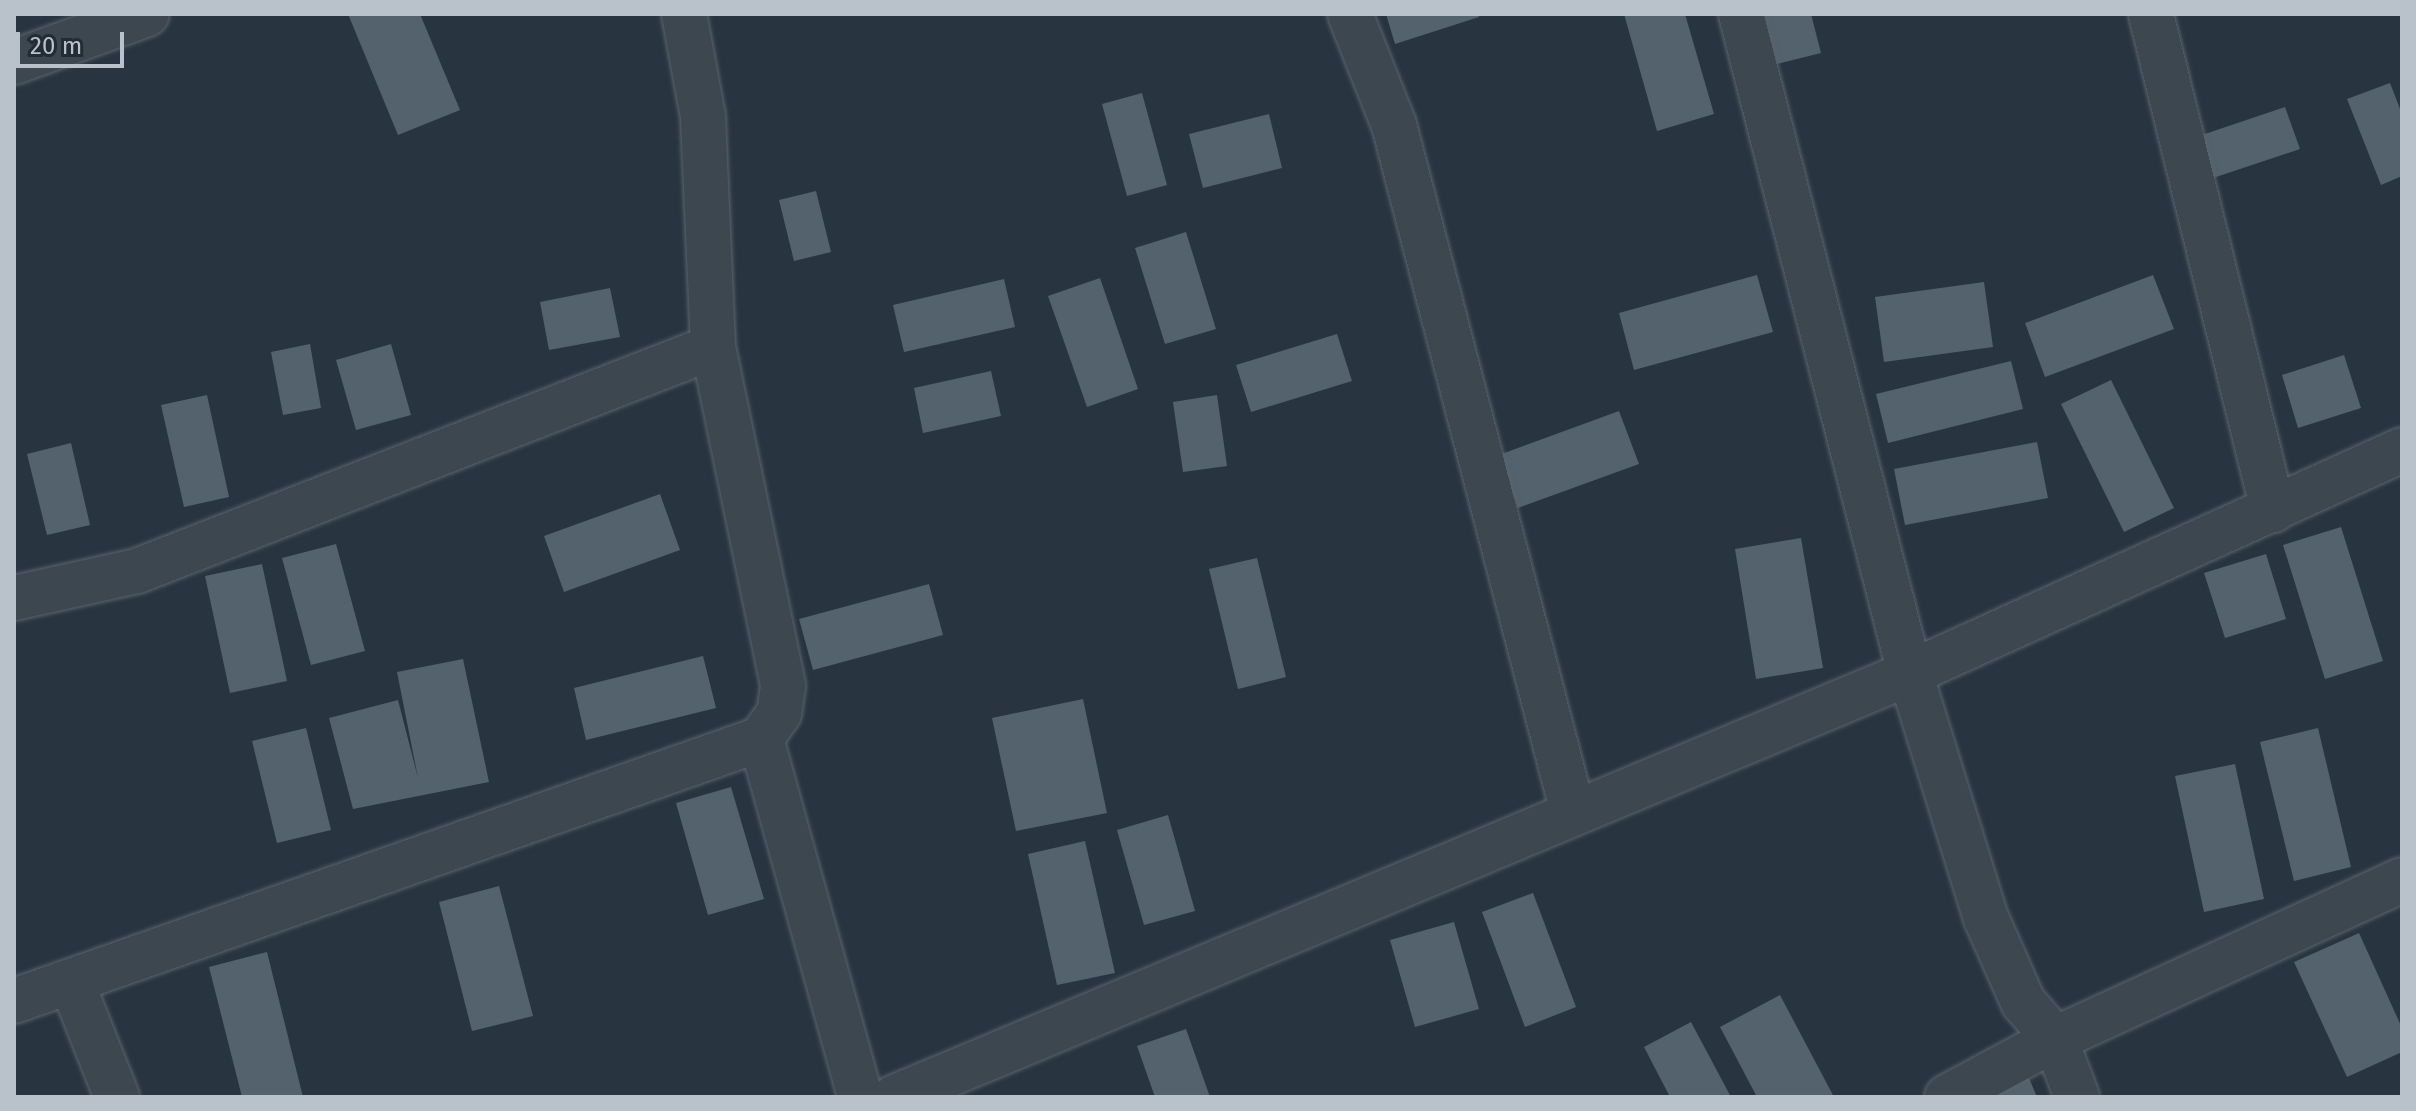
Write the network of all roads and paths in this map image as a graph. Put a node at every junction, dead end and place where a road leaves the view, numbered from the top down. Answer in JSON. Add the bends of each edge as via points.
{"nodes":[{"id":1,"x":147,"y":14,"type":"edge"},
{"id":2,"x":684,"y":14,"type":"edge"},
{"id":3,"x":1350,"y":14,"type":"edge"},
{"id":4,"x":1741,"y":14,"type":"edge"},
{"id":5,"x":2151,"y":14,"type":"edge"},
{"id":6,"x":14,"y":62,"type":"edge"},
{"id":7,"x":713,"y":347,"type":"junction"},
{"id":8,"x":2402,"y":450,"type":"edge"},
{"id":9,"x":2273,"y":510,"type":"junction"},
{"id":10,"x":14,"y":598,"type":"edge"},
{"id":11,"x":1910,"y":673,"type":"junction"},
{"id":12,"x":761,"y":739,"type":"junction"},
{"id":13,"x":1573,"y":812,"type":"junction"},
{"id":14,"x":2402,"y":880,"type":"edge"},
{"id":15,"x":71,"y":981,"type":"junction"},
{"id":16,"x":14,"y":1001,"type":"edge"},
{"id":17,"x":2055,"y":1039,"type":"junction"},
{"id":18,"x":902,"y":1096,"type":"edge"},
{"id":19,"x":117,"y":1097,"type":"edge"},
{"id":20,"x":860,"y":1097,"type":"edge"},
{"id":21,"x":1947,"y":1097,"type":"edge"},
{"id":22,"x":2077,"y":1097,"type":"edge"}],
"edges":[{"from":1,"to":6,"type":"street"},
{"from":2,"to":7,"type":"street","via":[[703,117]]},
{"from":3,"to":13,"type":"street","via":[[1394,125]]},
{"from":4,"to":11,"type":"street"},
{"from":5,"to":9,"type":"street"},
{"from":7,"to":10,"type":"street","via":[[137,571]]},
{"from":7,"to":12,"type":"street","via":[[783,686],[779,713]]},
{"from":8,"to":9,"type":"street"},
{"from":9,"to":11,"type":"street"},
{"from":11,"to":13,"type":"street"},
{"from":11,"to":17,"type":"street","via":[[1986,918],[2023,1002]]},
{"from":12,"to":15,"type":"street"},
{"from":12,"to":20,"type":"street"},
{"from":13,"to":18,"type":"street"},
{"from":14,"to":17,"type":"street"},
{"from":15,"to":16,"type":"street"},
{"from":15,"to":19,"type":"street"},
{"from":17,"to":21,"type":"street"},
{"from":17,"to":22,"type":"street"}]}
